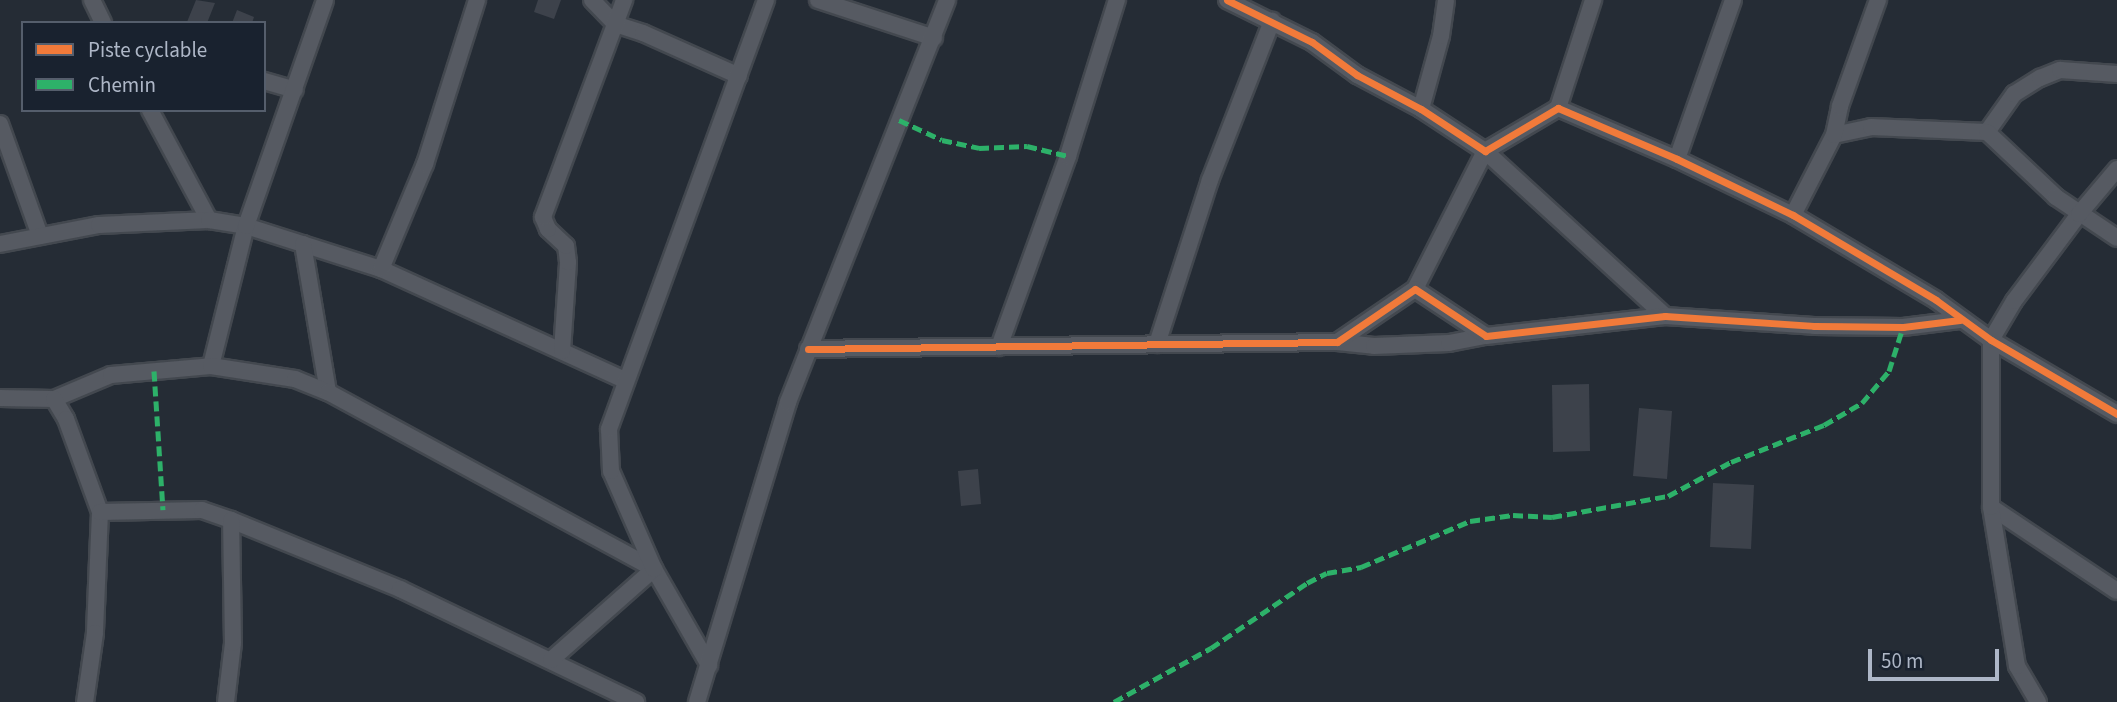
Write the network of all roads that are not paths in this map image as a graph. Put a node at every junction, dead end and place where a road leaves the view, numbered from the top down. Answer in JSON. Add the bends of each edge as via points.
{"nodes":[{"id":1,"x":92,"y":0,"type":"edge"},
{"id":2,"x":326,"y":0,"type":"edge"},
{"id":3,"x":477,"y":0,"type":"edge"},
{"id":4,"x":592,"y":0,"type":"edge"},
{"id":5,"x":624,"y":0,"type":"edge"},
{"id":6,"x":766,"y":0,"type":"edge"},
{"id":7,"x":818,"y":0,"type":"edge"},
{"id":8,"x":947,"y":0,"type":"edge"},
{"id":9,"x":1116,"y":0,"type":"edge"},
{"id":10,"x":1227,"y":0,"type":"edge"},
{"id":11,"x":1446,"y":0,"type":"edge"},
{"id":12,"x":1592,"y":0,"type":"edge"},
{"id":13,"x":1733,"y":0,"type":"edge"},
{"id":14,"x":1878,"y":0,"type":"edge"},
{"id":15,"x":102,"y":21,"type":"edge"},
{"id":16,"x":1272,"y":21,"type":"junction"},
{"id":17,"x":615,"y":24,"type":"junction"},
{"id":18,"x":934,"y":38,"type":"junction"},
{"id":19,"x":2117,"y":74,"type":"edge"},
{"id":20,"x":739,"y":76,"type":"junction"},
{"id":21,"x":266,"y":82,"type":"edge"},
{"id":22,"x":295,"y":90,"type":"junction"},
{"id":23,"x":1558,"y":108,"type":"junction"},
{"id":24,"x":1421,"y":109,"type":"junction"},
{"id":25,"x":151,"y":112,"type":"edge"},
{"id":26,"x":0,"y":124,"type":"edge"},
{"id":27,"x":1987,"y":132,"type":"junction"},
{"id":28,"x":1834,"y":135,"type":"junction"},
{"id":29,"x":1485,"y":150,"type":"junction"},
{"id":30,"x":1677,"y":159,"type":"junction"},
{"id":31,"x":2117,"y":169,"type":"edge"},
{"id":32,"x":2079,"y":214,"type":"junction"},
{"id":33,"x":1793,"y":215,"type":"junction"},
{"id":34,"x":209,"y":220,"type":"junction"},
{"id":35,"x":246,"y":226,"type":"junction"},
{"id":36,"x":40,"y":236,"type":"junction"},
{"id":37,"x":2117,"y":238,"type":"edge"},
{"id":38,"x":0,"y":244,"type":"edge"},
{"id":39,"x":303,"y":244,"type":"junction"},
{"id":40,"x":381,"y":269,"type":"junction"},
{"id":41,"x":1415,"y":289,"type":"junction"},
{"id":42,"x":1665,"y":316,"type":"junction"},
{"id":43,"x":1960,"y":320,"type":"junction"},
{"id":44,"x":1486,"y":336,"type":"junction"},
{"id":45,"x":1991,"y":340,"type":"junction"},
{"id":46,"x":1337,"y":342,"type":"junction"},
{"id":47,"x":1157,"y":344,"type":"junction"},
{"id":48,"x":999,"y":346,"type":"junction"},
{"id":49,"x":808,"y":349,"type":"junction"},
{"id":50,"x":562,"y":351,"type":"junction"},
{"id":51,"x":211,"y":366,"type":"junction"},
{"id":52,"x":625,"y":380,"type":"junction"},
{"id":53,"x":328,"y":392,"type":"junction"},
{"id":54,"x":0,"y":398,"type":"edge"},
{"id":55,"x":54,"y":398,"type":"junction"},
{"id":56,"x":2117,"y":414,"type":"edge"},
{"id":57,"x":1991,"y":507,"type":"junction"},
{"id":58,"x":100,"y":512,"type":"junction"},
{"id":59,"x":231,"y":520,"type":"junction"},
{"id":60,"x":654,"y":569,"type":"junction"},
{"id":61,"x":2117,"y":591,"type":"edge"},
{"id":62,"x":551,"y":660,"type":"junction"},
{"id":63,"x":709,"y":665,"type":"junction"},
{"id":64,"x":85,"y":702,"type":"edge"},
{"id":65,"x":226,"y":702,"type":"edge"},
{"id":66,"x":636,"y":702,"type":"edge"},
{"id":67,"x":697,"y":702,"type":"edge"},
{"id":68,"x":2038,"y":702,"type":"edge"}],
"edges":[{"from":1,"to":15,"type":"street"},
{"from":2,"to":22,"type":"street"},
{"from":3,"to":40,"type":"street","via":[[425,164]]},
{"from":4,"to":17,"type":"street"},
{"from":5,"to":17,"type":"street"},
{"from":6,"to":20,"type":"street"},
{"from":7,"to":18,"type":"street"},
{"from":8,"to":18,"type":"street"},
{"from":9,"to":48,"type":"street","via":[[1068,156]]},
{"from":10,"to":16,"type":"street"},
{"from":11,"to":24,"type":"street"},
{"from":12,"to":23,"type":"street"},
{"from":13,"to":30,"type":"street"},
{"from":14,"to":28,"type":"street"},
{"from":16,"to":24,"type":"street"},
{"from":16,"to":47,"type":"street","via":[[1210,180]]},
{"from":17,"to":20,"type":"street"},
{"from":17,"to":50,"type":"street","via":[[543,217],[548,229],[566,246]]},
{"from":18,"to":49,"type":"street"},
{"from":19,"to":27,"type":"street","via":[[2060,69],[2014,94]]},
{"from":20,"to":52,"type":"street"},
{"from":21,"to":22,"type":"street"},
{"from":22,"to":35,"type":"street"},
{"from":23,"to":29,"type":"street"},
{"from":23,"to":30,"type":"street"},
{"from":24,"to":29,"type":"street"},
{"from":25,"to":34,"type":"street"},
{"from":26,"to":36,"type":"street"},
{"from":27,"to":28,"type":"street","via":[[1871,127]]},
{"from":27,"to":32,"type":"street"},
{"from":28,"to":33,"type":"street"},
{"from":29,"to":41,"type":"street"},
{"from":29,"to":42,"type":"street"},
{"from":30,"to":33,"type":"street"},
{"from":31,"to":32,"type":"street"},
{"from":32,"to":37,"type":"street"},
{"from":32,"to":45,"type":"street","via":[[2014,300]]},
{"from":33,"to":43,"type":"street","via":[[1936,300]]},
{"from":34,"to":35,"type":"street"},
{"from":34,"to":36,"type":"street","via":[[99,225]]},
{"from":35,"to":39,"type":"street"},
{"from":35,"to":51,"type":"street"},
{"from":36,"to":38,"type":"street"},
{"from":39,"to":40,"type":"street"},
{"from":39,"to":53,"type":"street"},
{"from":40,"to":50,"type":"street"},
{"from":41,"to":44,"type":"street"},
{"from":41,"to":46,"type":"street"},
{"from":42,"to":43,"type":"street","via":[[1827,326],[1903,327]]},
{"from":42,"to":44,"type":"street"},
{"from":43,"to":45,"type":"street"},
{"from":44,"to":46,"type":"street","via":[[1374,346]]},
{"from":45,"to":56,"type":"street"},
{"from":45,"to":57,"type":"street"},
{"from":46,"to":47,"type":"street"},
{"from":47,"to":48,"type":"street"},
{"from":48,"to":49,"type":"street"},
{"from":49,"to":63,"type":"street"},
{"from":50,"to":52,"type":"street"},
{"from":51,"to":53,"type":"street","via":[[295,379]]},
{"from":51,"to":55,"type":"street","via":[[111,375]]},
{"from":52,"to":60,"type":"street","via":[[609,429],[611,471]]},
{"from":53,"to":60,"type":"street"},
{"from":54,"to":55,"type":"street"},
{"from":55,"to":58,"type":"street"},
{"from":57,"to":61,"type":"street"},
{"from":57,"to":68,"type":"street","via":[[2017,666]]},
{"from":58,"to":59,"type":"street","via":[[202,510]]},
{"from":58,"to":64,"type":"street","via":[[95,633]]},
{"from":59,"to":62,"type":"street","via":[[400,589]]},
{"from":59,"to":65,"type":"street","via":[[233,643]]},
{"from":60,"to":62,"type":"street"},
{"from":60,"to":63,"type":"street"},
{"from":62,"to":66,"type":"street"},
{"from":63,"to":67,"type":"street"}]}
